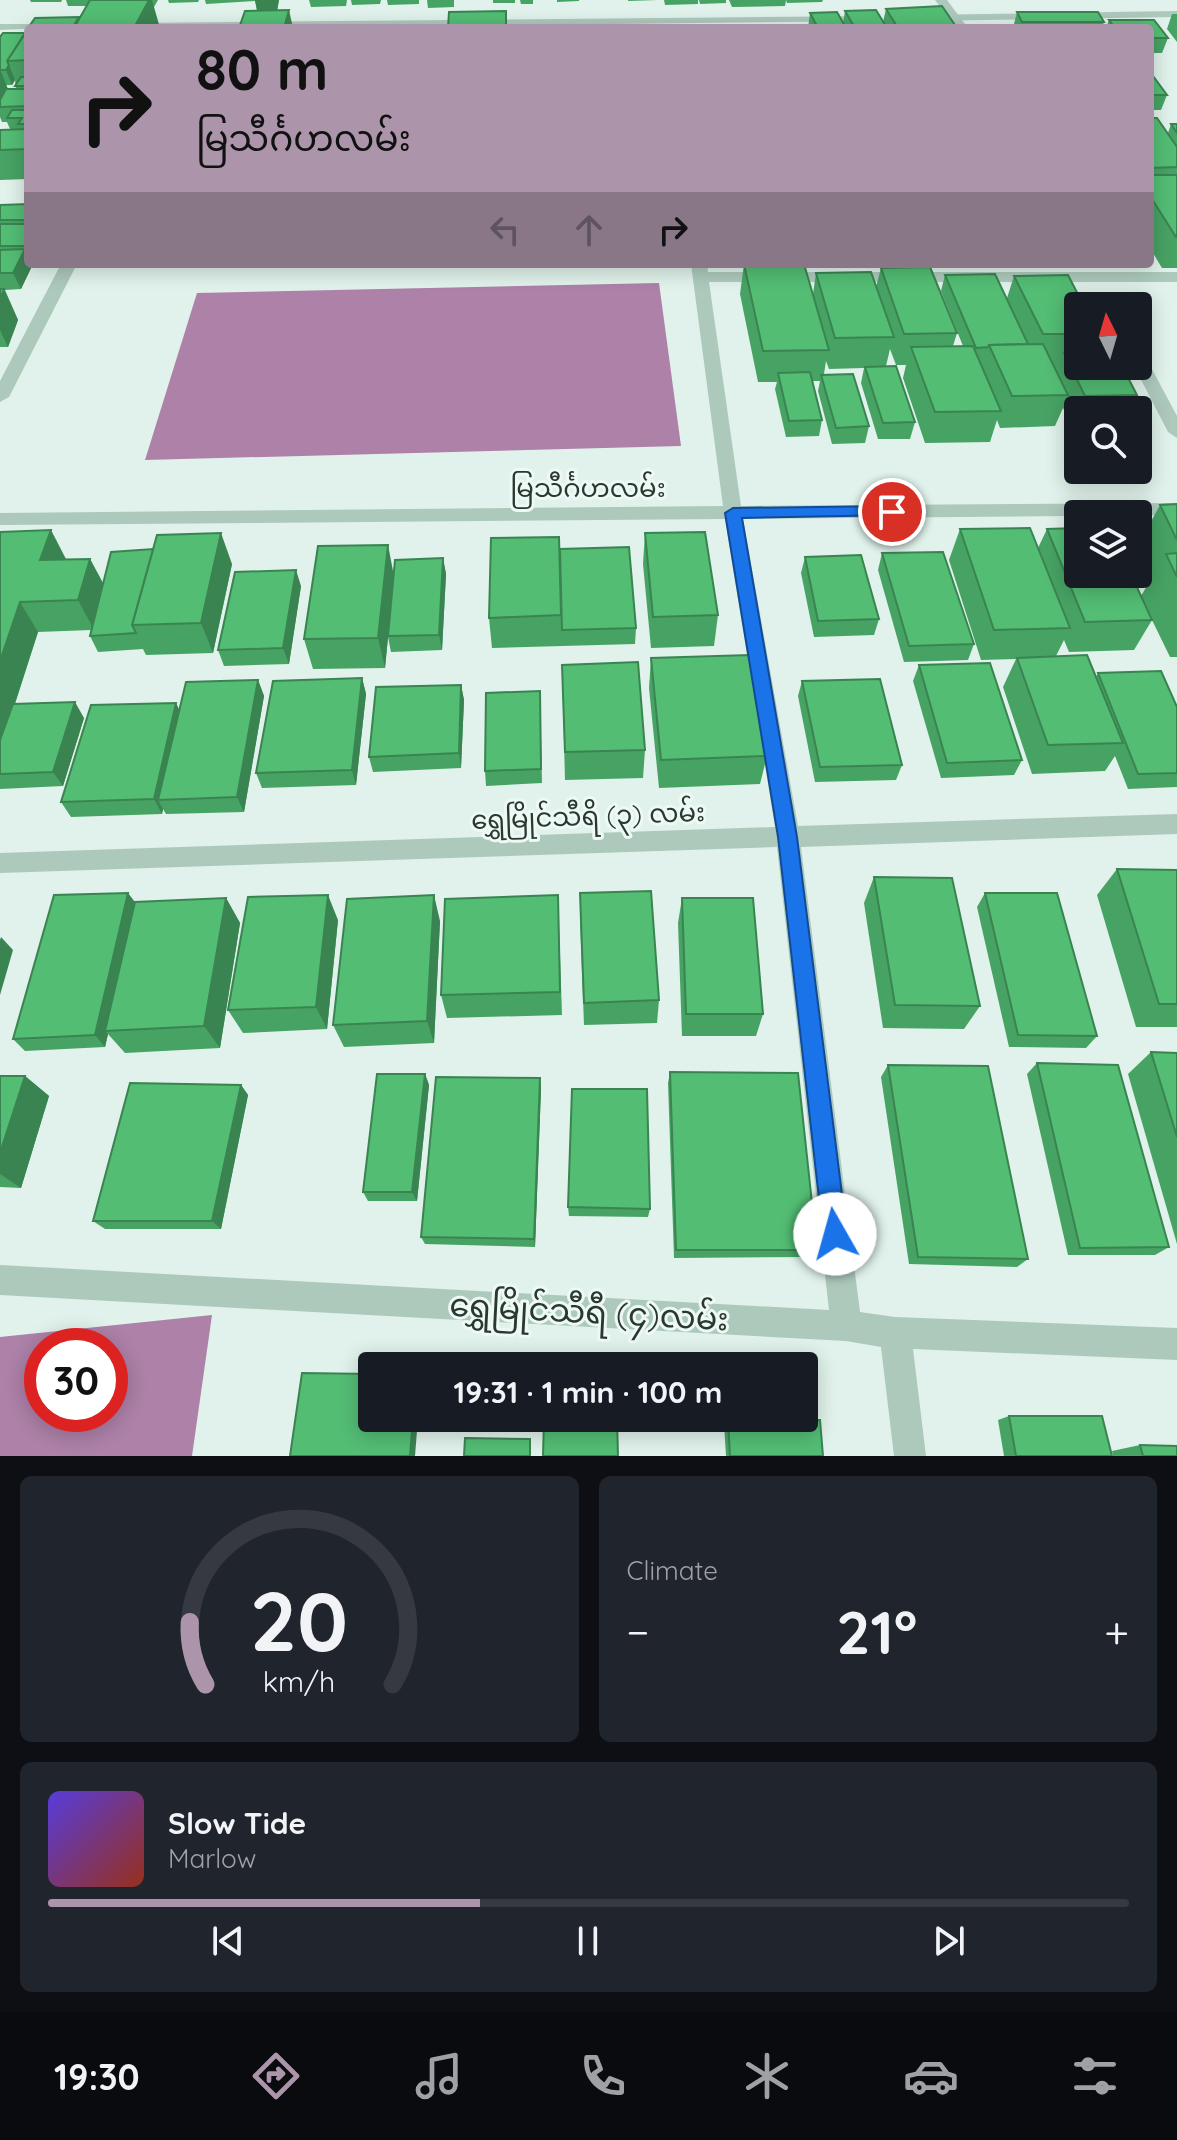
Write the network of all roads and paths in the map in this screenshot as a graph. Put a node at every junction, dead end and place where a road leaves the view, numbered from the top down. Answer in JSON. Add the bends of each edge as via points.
{"nodes":[{"id":1,"x":941,"y":0,"type":"edge"},
{"id":2,"x":1177,"y":14,"type":"edge"},
{"id":3,"x":909,"y":18,"type":"edge"},
{"id":4,"x":893,"y":19,"type":"edge"},
{"id":5,"x":959,"y":23,"type":"edge"},
{"id":6,"x":658,"y":24,"type":"edge"},
{"id":7,"x":0,"y":27,"type":"edge"},
{"id":8,"x":24,"y":27,"type":"edge"},
{"id":9,"x":67,"y":268,"type":"edge"},
{"id":10,"x":700,"y":270,"type":"edge"},
{"id":11,"x":1091,"y":270,"type":"edge"},
{"id":12,"x":1177,"y":277,"type":"edge"},
{"id":13,"x":1103,"y":292,"type":"edge"},
{"id":14,"x":1150,"y":380,"type":"edge"},
{"id":15,"x":0,"y":397,"type":"edge"},
{"id":16,"x":1177,"y":432,"type":"edge"},
{"id":17,"x":1177,"y":509,"type":"edge"},
{"id":18,"x":733,"y":513,"type":"junction"},
{"id":19,"x":0,"y":519,"type":"edge"},
{"id":20,"x":1177,"y":824,"type":"edge"},
{"id":21,"x":788,"y":837,"type":"junction"},
{"id":22,"x":0,"y":863,"type":"edge"},
{"id":23,"x":0,"y":1280,"type":"edge"},
{"id":24,"x":846,"y":1326,"type":"junction"},
{"id":25,"x":895,"y":1333,"type":"junction"},
{"id":26,"x":1177,"y":1344,"type":"edge"},
{"id":27,"x":910,"y":1456,"type":"edge"}],
"edges":[{"from":1,"to":5,"type":"street"},
{"from":2,"to":5,"type":"street"},
{"from":3,"to":5,"type":"street"},
{"from":4,"to":6,"type":"street"},
{"from":7,"to":8,"type":"street"},
{"from":9,"to":15,"type":"street"},
{"from":10,"to":11,"type":"street"},
{"from":10,"to":18,"type":"street"},
{"from":11,"to":12,"type":"street"},
{"from":11,"to":13,"type":"street"},
{"from":14,"to":16,"type":"street"},
{"from":17,"to":18,"type":"street","name":"မြသီင်္ဂဟလမ်း"},
{"from":18,"to":19,"type":"street","name":"မြသီင်္ဂဟလမ်း"},
{"from":18,"to":21,"type":"street"},
{"from":20,"to":21,"type":"street","name":"ရွှေမြိုင်သီရိ (၃) လမ်း"},
{"from":21,"to":22,"type":"street","name":"ရွှေမြိုင်သီရိ (၃) လမ်း"},
{"from":21,"to":24,"type":"street"},
{"from":23,"to":24,"type":"street","name":"ရွှေမြိုင်သီရီ (၄)လမ်း"},
{"from":24,"to":25,"type":"street","name":"ရွှေမြိုင်သီရီ (၄)လမ်း"},
{"from":25,"to":26,"type":"street","name":"ရွှေမြိုင်သီရီ (၄)လမ်း"},
{"from":25,"to":27,"type":"street"}]}
